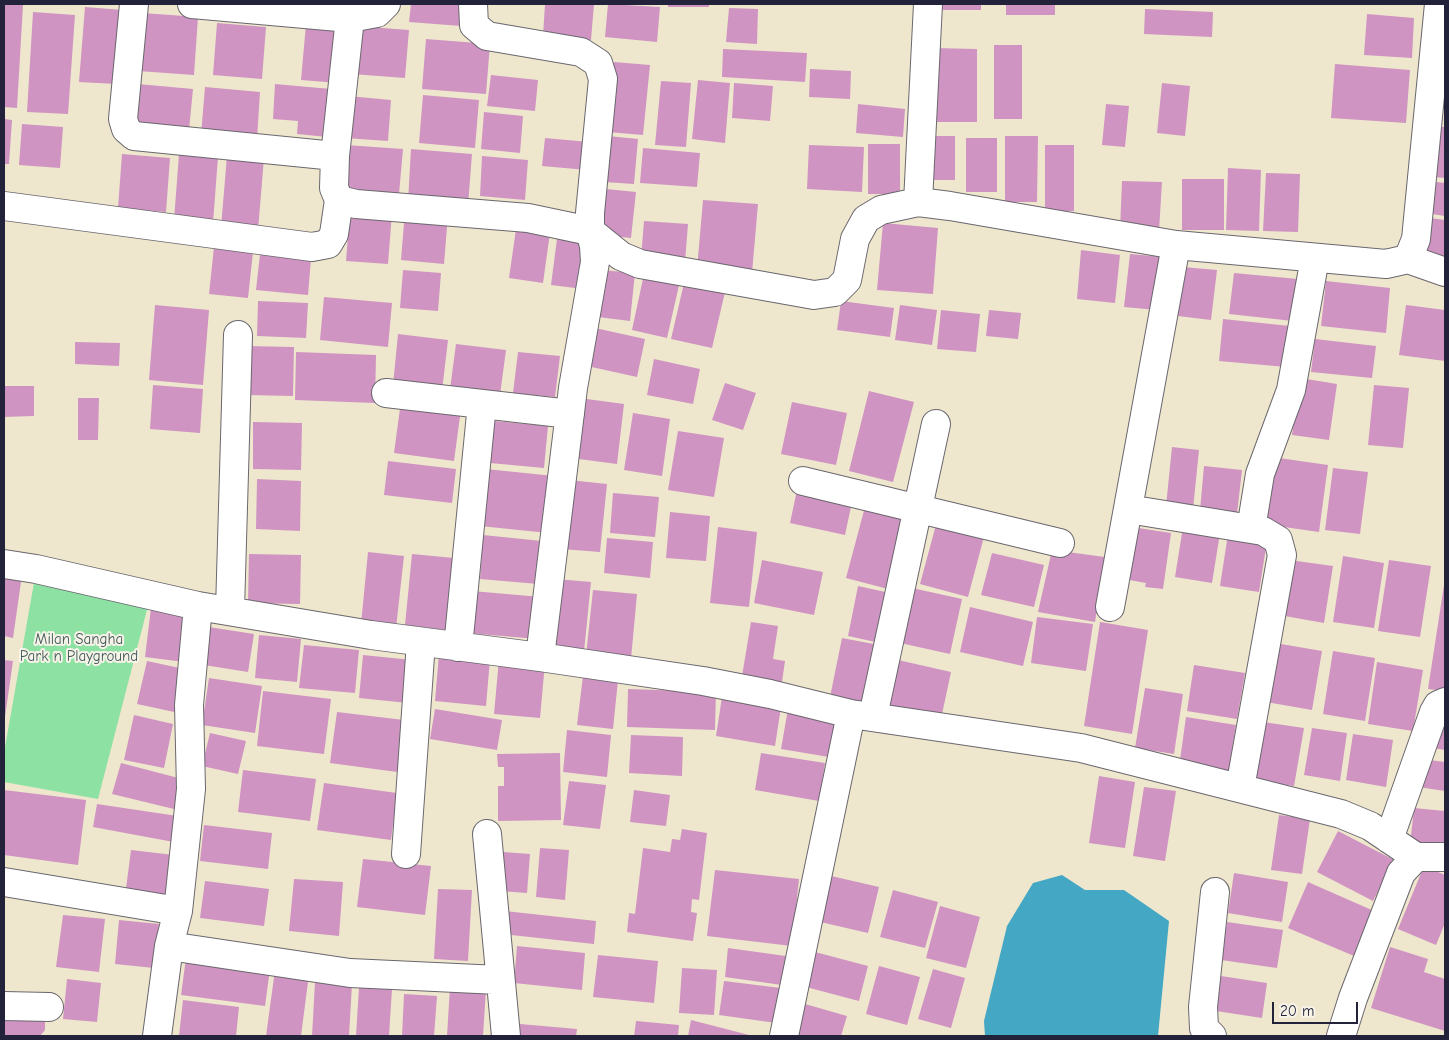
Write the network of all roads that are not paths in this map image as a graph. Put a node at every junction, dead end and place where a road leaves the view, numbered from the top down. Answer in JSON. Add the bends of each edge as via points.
{"nodes":[{"id":1,"x":134,"y":4,"type":"edge"},
{"id":2,"x":192,"y":4,"type":"edge"},
{"id":3,"x":386,"y":4,"type":"edge"},
{"id":4,"x":472,"y":4,"type":"edge"},
{"id":5,"x":928,"y":4,"type":"edge"},
{"id":6,"x":1439,"y":4,"type":"edge"},
{"id":7,"x":350,"y":18,"type":"junction"},
{"id":8,"x":334,"y":156,"type":"junction"},
{"id":9,"x":339,"y":200,"type":"junction"},
{"id":10,"x":918,"y":202,"type":"junction"},
{"id":11,"x":4,"y":206,"type":"edge"},
{"id":12,"x":590,"y":231,"type":"junction"},
{"id":13,"x":1176,"y":245,"type":"junction"},
{"id":14,"x":1315,"y":258,"type":"junction"},
{"id":15,"x":1408,"y":259,"type":"junction"},
{"id":16,"x":1445,"y":272,"type":"edge"},
{"id":17,"x":238,"y":335,"type":"dead end"},
{"id":18,"x":386,"y":393,"type":"dead end"},
{"id":19,"x":482,"y":404,"type":"junction"},
{"id":20,"x":570,"y":414,"type":"junction"},
{"id":21,"x":936,"y":424,"type":"dead end"},
{"id":22,"x":803,"y":481,"type":"dead end"},
{"id":23,"x":918,"y":509,"type":"junction"},
{"id":24,"x":1128,"y":509,"type":"junction"},
{"id":25,"x":1251,"y":529,"type":"junction"},
{"id":26,"x":1060,"y":543,"type":"dead end"},
{"id":27,"x":4,"y":564,"type":"edge"},
{"id":28,"x":198,"y":606,"type":"junction"},
{"id":29,"x":1110,"y":607,"type":"dead end"},
{"id":30,"x":230,"y":610,"type":"junction"},
{"id":31,"x":421,"y":642,"type":"junction"},
{"id":32,"x":458,"y":647,"type":"junction"},
{"id":33,"x":540,"y":657,"type":"junction"},
{"id":34,"x":1445,"y":702,"type":"edge"},
{"id":35,"x":862,"y":715,"type":"junction"},
{"id":36,"x":1240,"y":788,"type":"junction"},
{"id":37,"x":487,"y":834,"type":"dead end"},
{"id":38,"x":1389,"y":839,"type":"junction"},
{"id":39,"x":406,"y":854,"type":"dead end"},
{"id":40,"x":1416,"y":857,"type":"junction"},
{"id":41,"x":1445,"y":857,"type":"edge"},
{"id":42,"x":4,"y":882,"type":"edge"},
{"id":43,"x":1215,"y":892,"type":"dead end"},
{"id":44,"x":178,"y":911,"type":"junction"},
{"id":45,"x":169,"y":946,"type":"junction"},
{"id":46,"x":499,"y":980,"type":"junction"},
{"id":47,"x":4,"y":1006,"type":"edge"},
{"id":48,"x":48,"y":1007,"type":"dead end"},
{"id":49,"x":157,"y":1036,"type":"edge"},
{"id":50,"x":506,"y":1036,"type":"edge"},
{"id":51,"x":784,"y":1036,"type":"edge"},
{"id":52,"x":1212,"y":1036,"type":"edge"},
{"id":53,"x":1341,"y":1036,"type":"edge"}],
"edges":[{"from":1,"to":8,"type":"street","via":[[123,119],[126,130],[134,136]]},
{"from":2,"to":7,"type":"street"},
{"from":3,"to":7,"type":"street","via":[[377,13]]},
{"from":4,"to":12,"type":"street","via":[[474,25],[488,36],[581,52],[598,63],[603,79]]},
{"from":5,"to":10,"type":"street"},
{"from":6,"to":15,"type":"street","via":[[1416,240]]},
{"from":7,"to":8,"type":"street"},
{"from":8,"to":9,"type":"street","via":[[334,188]]},
{"from":9,"to":11,"type":"street","via":[[334,234],[328,244],[312,247]]},
{"from":9,"to":12,"type":"street","via":[[356,204],[500,214]]},
{"from":10,"to":12,"type":"street","via":[[881,210],[866,219],[855,239],[847,280],[835,292],[814,295],[640,264],[621,256]]},
{"from":10,"to":13,"type":"street"},
{"from":12,"to":20,"type":"street","via":[[595,262]]},
{"from":13,"to":14,"type":"street"},
{"from":13,"to":24,"type":"street"},
{"from":14,"to":15,"type":"street","via":[[1386,264]]},
{"from":14,"to":25,"type":"street","via":[[1291,390],[1262,466]]},
{"from":15,"to":16,"type":"street"},
{"from":17,"to":30,"type":"street"},
{"from":18,"to":19,"type":"street"},
{"from":19,"to":20,"type":"street"},
{"from":19,"to":32,"type":"street"},
{"from":20,"to":33,"type":"street"},
{"from":21,"to":23,"type":"street"},
{"from":22,"to":23,"type":"street"},
{"from":23,"to":26,"type":"street"},
{"from":23,"to":35,"type":"street"},
{"from":24,"to":25,"type":"street"},
{"from":24,"to":29,"type":"street"},
{"from":25,"to":36,"type":"street","via":[[1263,531],[1278,540],[1282,555]]},
{"from":27,"to":28,"type":"street","via":[[36,568]]},
{"from":28,"to":30,"type":"street"},
{"from":28,"to":44,"type":"street","via":[[189,705],[191,789]]},
{"from":30,"to":31,"type":"street"},
{"from":31,"to":32,"type":"street"},
{"from":31,"to":39,"type":"street"},
{"from":32,"to":33,"type":"street"},
{"from":33,"to":35,"type":"street","via":[[703,681]]},
{"from":34,"to":38,"type":"street","via":[[1434,712]]},
{"from":35,"to":36,"type":"street","via":[[1081,748]]},
{"from":35,"to":51,"type":"street"},
{"from":36,"to":38,"type":"street","via":[[1341,814],[1370,826]]},
{"from":37,"to":46,"type":"street"},
{"from":38,"to":40,"type":"street"},
{"from":40,"to":41,"type":"street"},
{"from":40,"to":53,"type":"street","via":[[1401,874],[1352,998]]},
{"from":42,"to":44,"type":"street"},
{"from":43,"to":52,"type":"street","via":[[1203,1007],[1204,1028]]},
{"from":44,"to":45,"type":"street"},
{"from":45,"to":46,"type":"street","via":[[350,972]]},
{"from":45,"to":49,"type":"street"},
{"from":46,"to":50,"type":"street"},
{"from":47,"to":48,"type":"street"}]}
